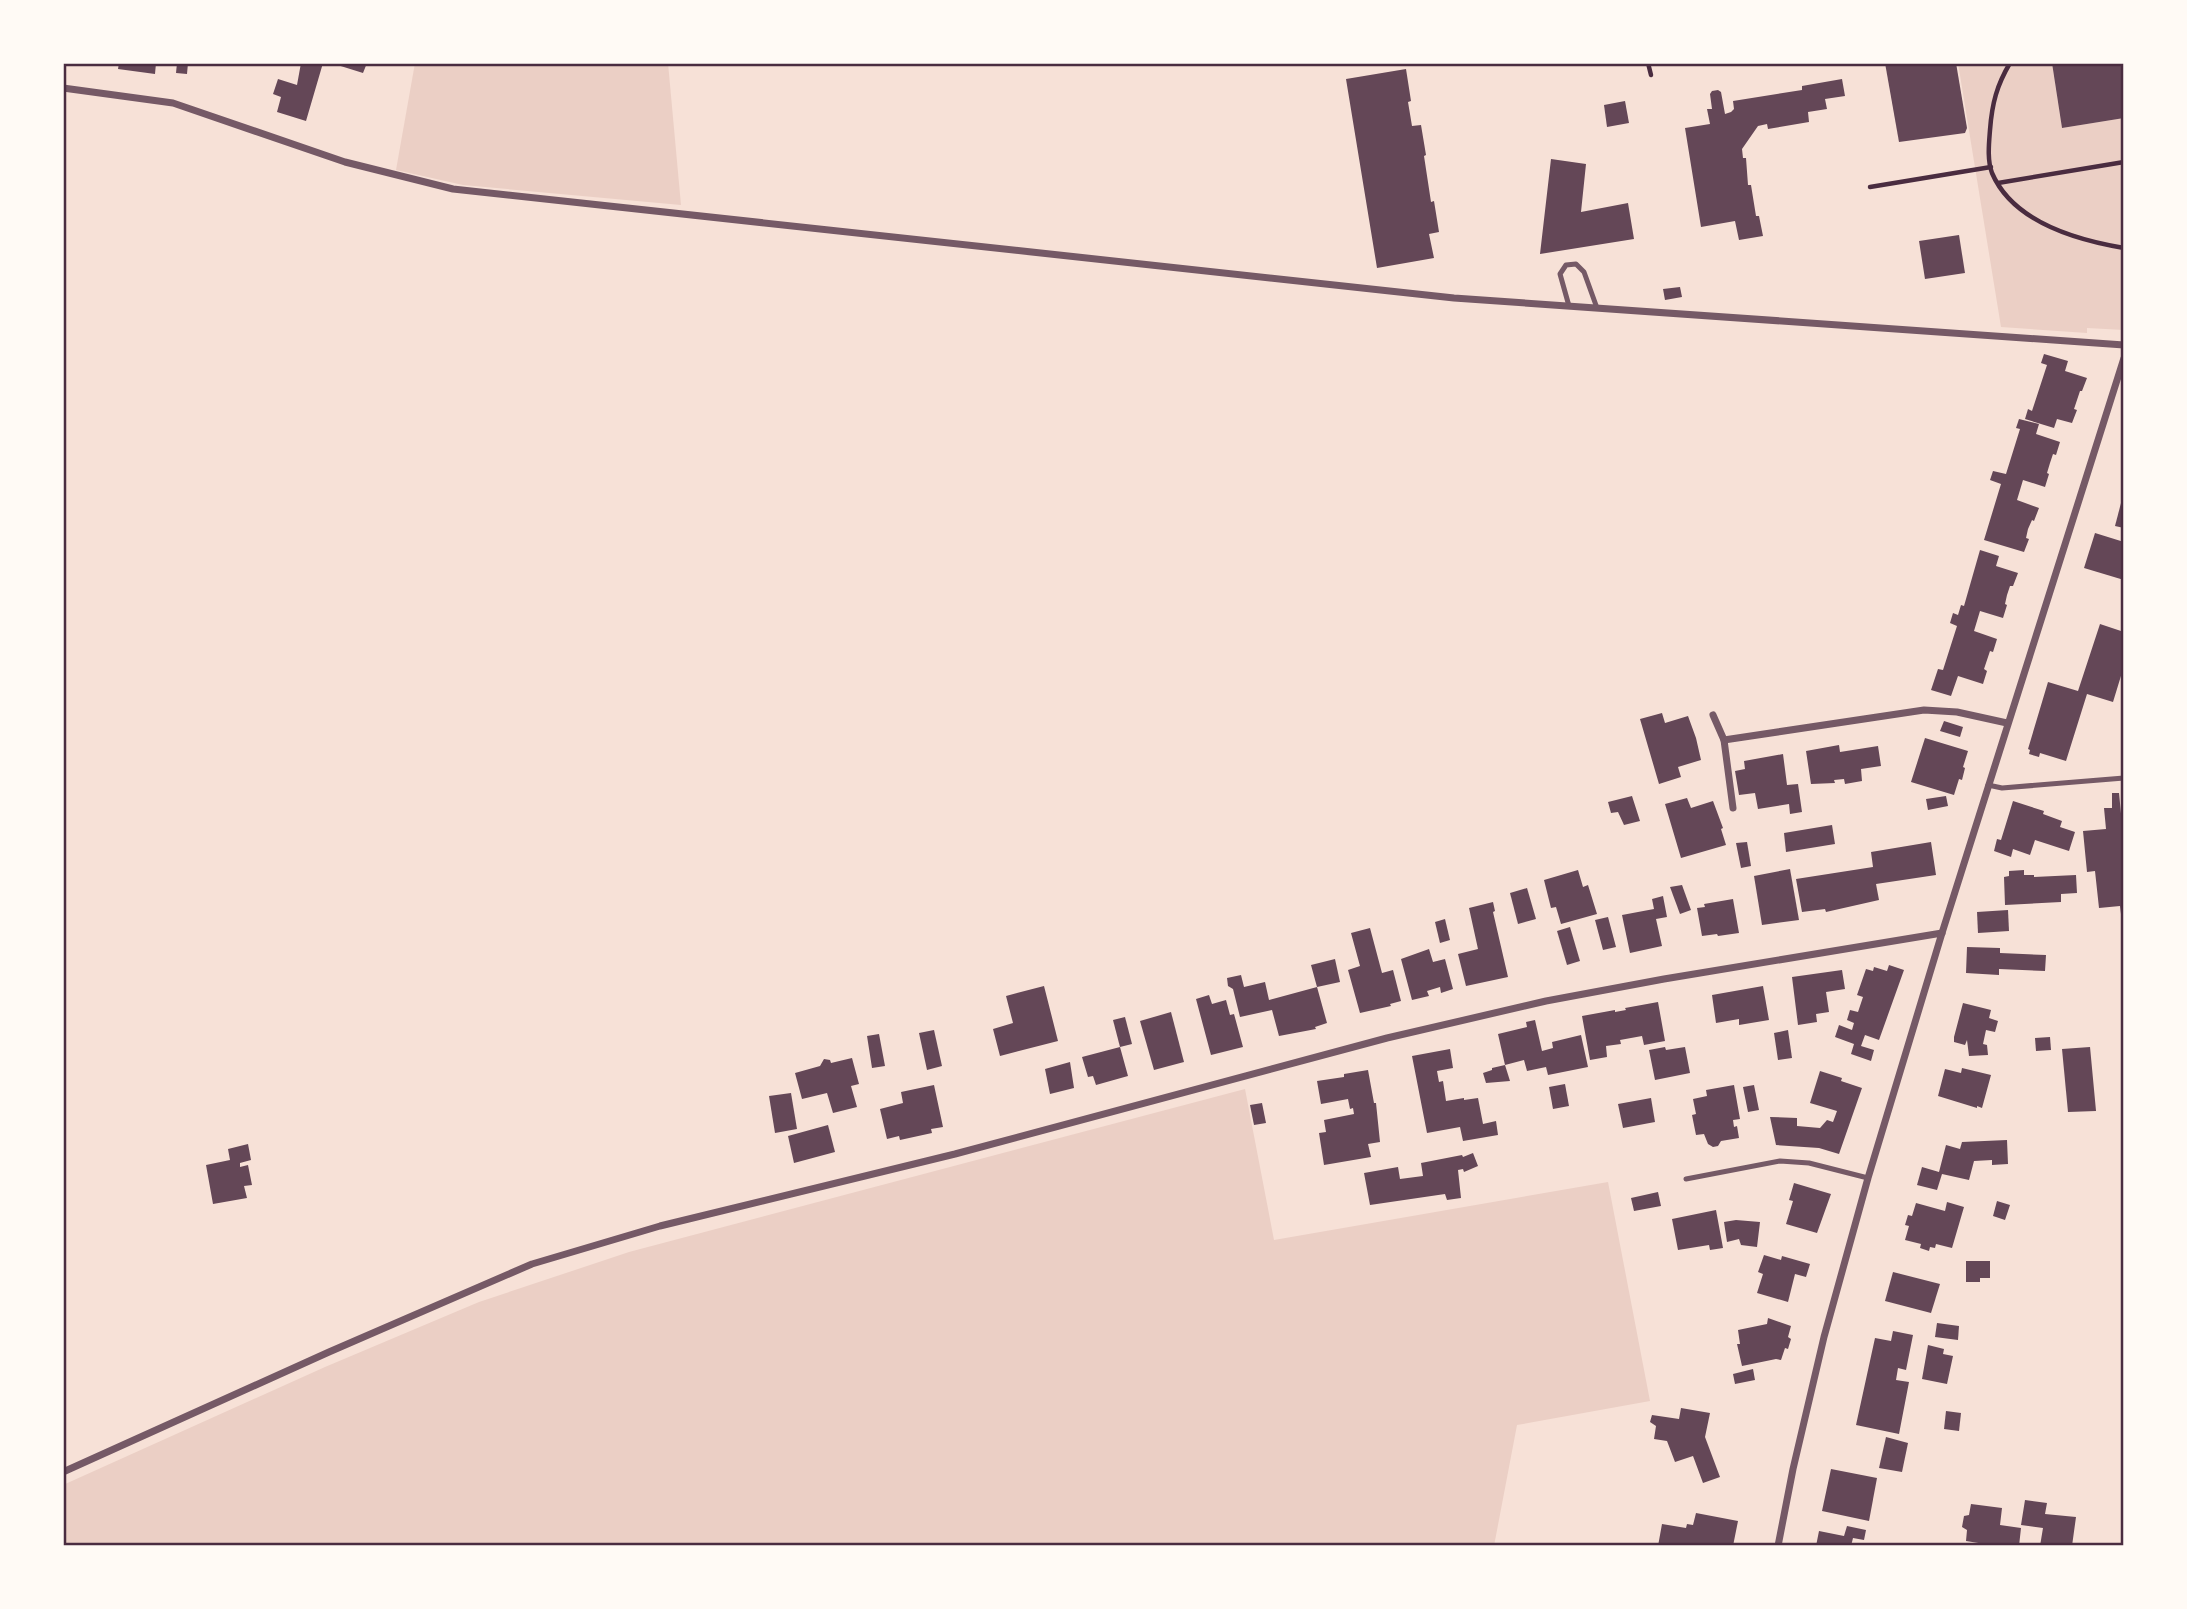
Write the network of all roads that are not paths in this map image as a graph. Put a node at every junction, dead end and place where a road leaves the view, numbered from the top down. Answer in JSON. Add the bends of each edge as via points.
{"nodes":[{"id":1,"x":63,"y":88,"type":"edge"},
{"id":2,"x":1569,"y":306,"type":"junction"},
{"id":3,"x":1597,"y":308,"type":"junction"},
{"id":4,"x":2124,"y":345,"type":"edge"},
{"id":5,"x":2124,"y":358,"type":"edge"},
{"id":6,"x":1713,"y":715,"type":"dead end"},
{"id":7,"x":2007,"y":723,"type":"junction"},
{"id":8,"x":1724,"y":740,"type":"junction"},
{"id":9,"x":2124,"y":778,"type":"edge"},
{"id":10,"x":1988,"y":785,"type":"junction"},
{"id":11,"x":1733,"y":808,"type":"dead end"},
{"id":12,"x":1942,"y":933,"type":"junction"},
{"id":13,"x":1868,"y":1178,"type":"junction"},
{"id":14,"x":1686,"y":1180,"type":"dead end"},
{"id":15,"x":63,"y":1472,"type":"edge"},
{"id":16,"x":1778,"y":1546,"type":"edge"}],
"edges":[{"from":1,"to":2,"type":"street","via":[[173,103],[345,162],[453,189],[1454,298]]},
{"from":2,"to":3,"type":"street"},
{"from":2,"to":3,"type":"lane","via":[[1560,274],[1566,265],[1576,264],[1584,272]]},
{"from":3,"to":4,"type":"street"},
{"from":5,"to":7,"type":"street"},
{"from":6,"to":8,"type":"street"},
{"from":7,"to":8,"type":"street","via":[[1924,710]]},
{"from":7,"to":10,"type":"street"},
{"from":8,"to":11,"type":"street"},
{"from":9,"to":10,"type":"lane","via":[[2002,788]]},
{"from":10,"to":12,"type":"street"},
{"from":12,"to":13,"type":"street"},
{"from":12,"to":15,"type":"street","via":[[1546,1001],[660,1226],[532,1264]]},
{"from":13,"to":14,"type":"lane","via":[[1809,1163],[1780,1161]]},
{"from":13,"to":16,"type":"street","via":[[1824,1337]]}]}
